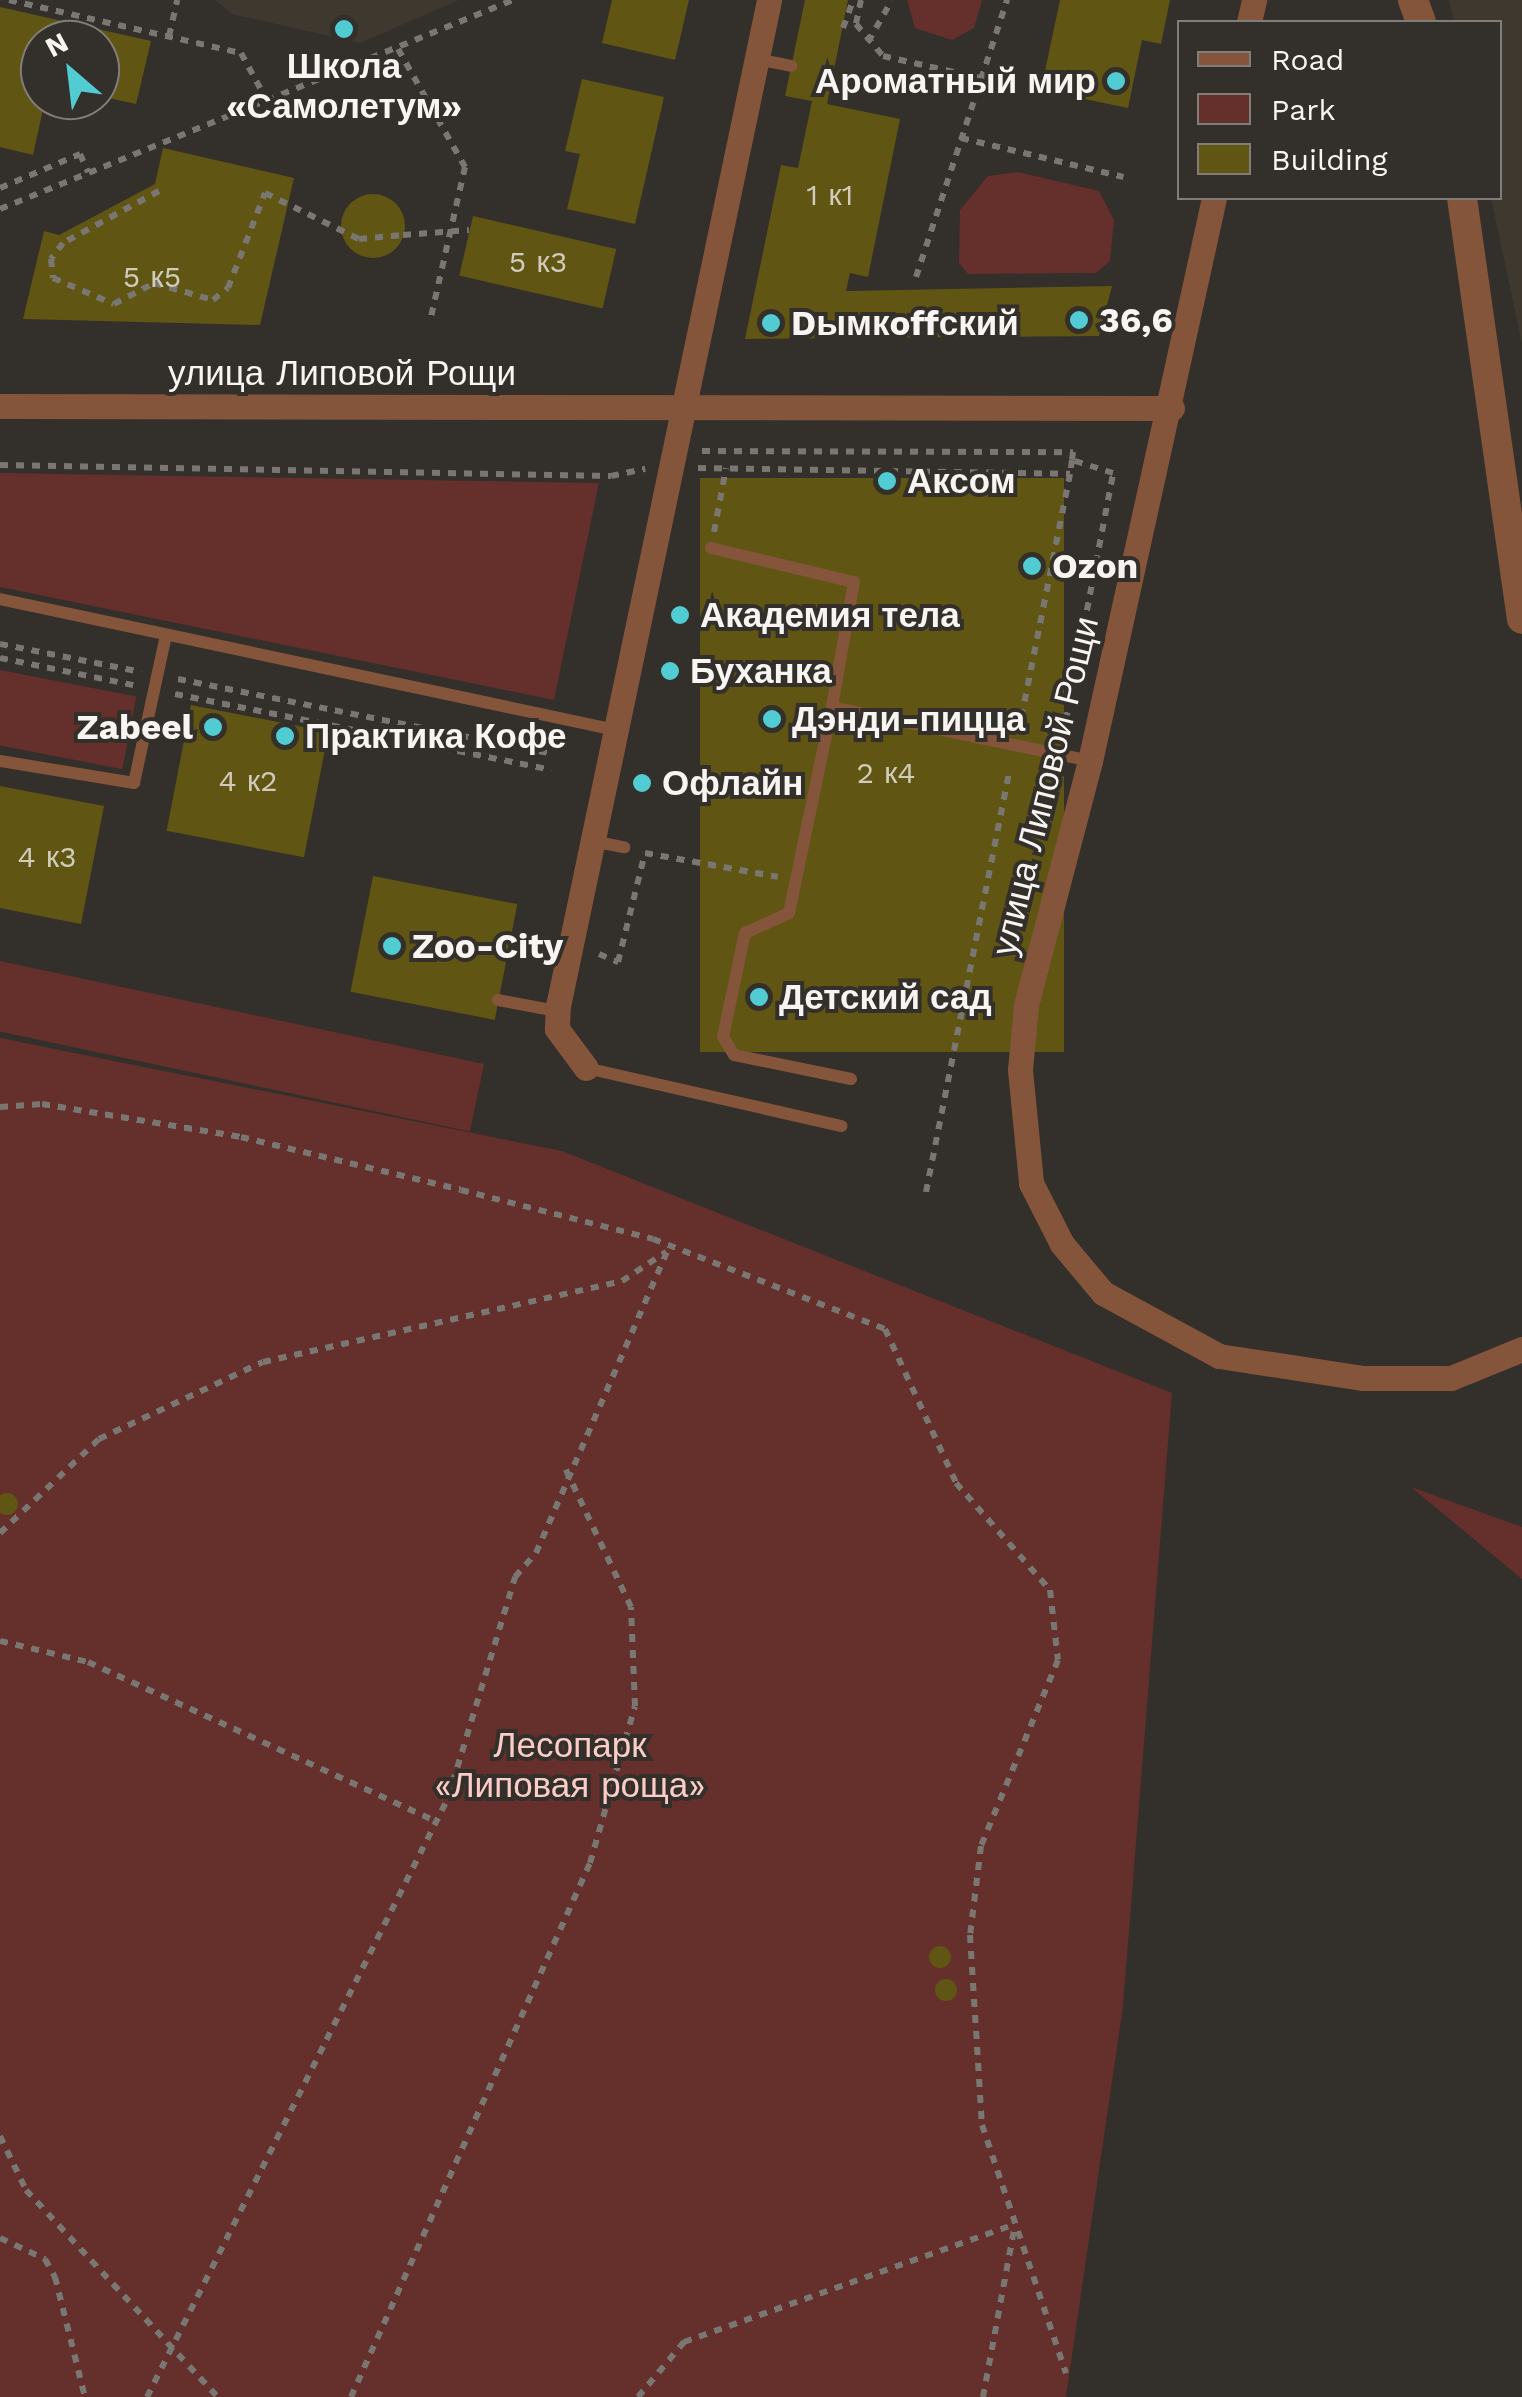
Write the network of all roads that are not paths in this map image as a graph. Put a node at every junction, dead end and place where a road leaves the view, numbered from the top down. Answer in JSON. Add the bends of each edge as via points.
{"nodes":[{"id":1,"x":769,"y":0,"type":"edge"},
{"id":2,"x":756,"y":59,"type":"junction"},
{"id":3,"x":791,"y":66,"type":"dead end"},
{"id":4,"x":1214,"y":200,"type":"edge"},
{"id":5,"x":1462,"y":200,"type":"edge"},
{"id":6,"x":0,"y":406,"type":"edge"},
{"id":7,"x":1172,"y":408,"type":"junction"},
{"id":8,"x":683,"y":410,"type":"junction"},
{"id":9,"x":711,"y":548,"type":"road end"},
{"id":10,"x":0,"y":599,"type":"edge"},
{"id":11,"x":1522,"y":618,"type":"edge"},
{"id":12,"x":166,"y":634,"type":"junction"},
{"id":13,"x":832,"y":707,"type":"junction"},
{"id":14,"x":616,"y":730,"type":"junction"},
{"id":15,"x":0,"y":761,"type":"edge"},
{"id":16,"x":1090,"y":761,"type":"junction"},
{"id":17,"x":592,"y":841,"type":"junction"},
{"id":18,"x":624,"y":847,"type":"dead end"},
{"id":19,"x":498,"y":1000,"type":"dead end"},
{"id":20,"x":557,"y":1011,"type":"junction"},
{"id":21,"x":586,"y":1068,"type":"joint"},
{"id":22,"x":850,"y":1079,"type":"dead end"},
{"id":23,"x":841,"y":1126,"type":"dead end"},
{"id":24,"x":1522,"y":1349,"type":"edge"}],
"edges":[{"from":1,"to":2,"type":"street"},
{"from":2,"to":3,"type":"lane"},
{"from":2,"to":8,"type":"street"},
{"from":4,"to":7,"type":"street","name":"улица Липовой Рощи"},
{"from":5,"to":11,"type":"street"},
{"from":6,"to":8,"type":"street","name":"улица Липовой Рощи"},
{"from":7,"to":8,"type":"street","name":"улица Липовой Рощи"},
{"from":7,"to":16,"type":"street","name":"улица Липовой Рощи"},
{"from":8,"to":14,"type":"street"},
{"from":9,"to":13,"type":"lane","via":[[854,582]]},
{"from":10,"to":12,"type":"lane"},
{"from":12,"to":14,"type":"lane"},
{"from":12,"to":15,"type":"lane","via":[[134,783]]},
{"from":13,"to":16,"type":"lane"},
{"from":13,"to":22,"type":"lane","via":[[795,880],[780,923],[745,933],[723,1037],[734,1055]]},
{"from":14,"to":17,"type":"street"},
{"from":16,"to":24,"type":"street","name":"улица Липовой Рощи","via":[[1026,1005],[1020,1070],[1031,1182],[1062,1244],[1104,1293],[1219,1356],[1362,1378],[1451,1378]]},
{"from":17,"to":18,"type":"lane"},
{"from":17,"to":20,"type":"street"},
{"from":19,"to":20,"type":"lane"},
{"from":20,"to":21,"type":"street","via":[[566,1049]]},
{"from":21,"to":23,"type":"lane"}]}
